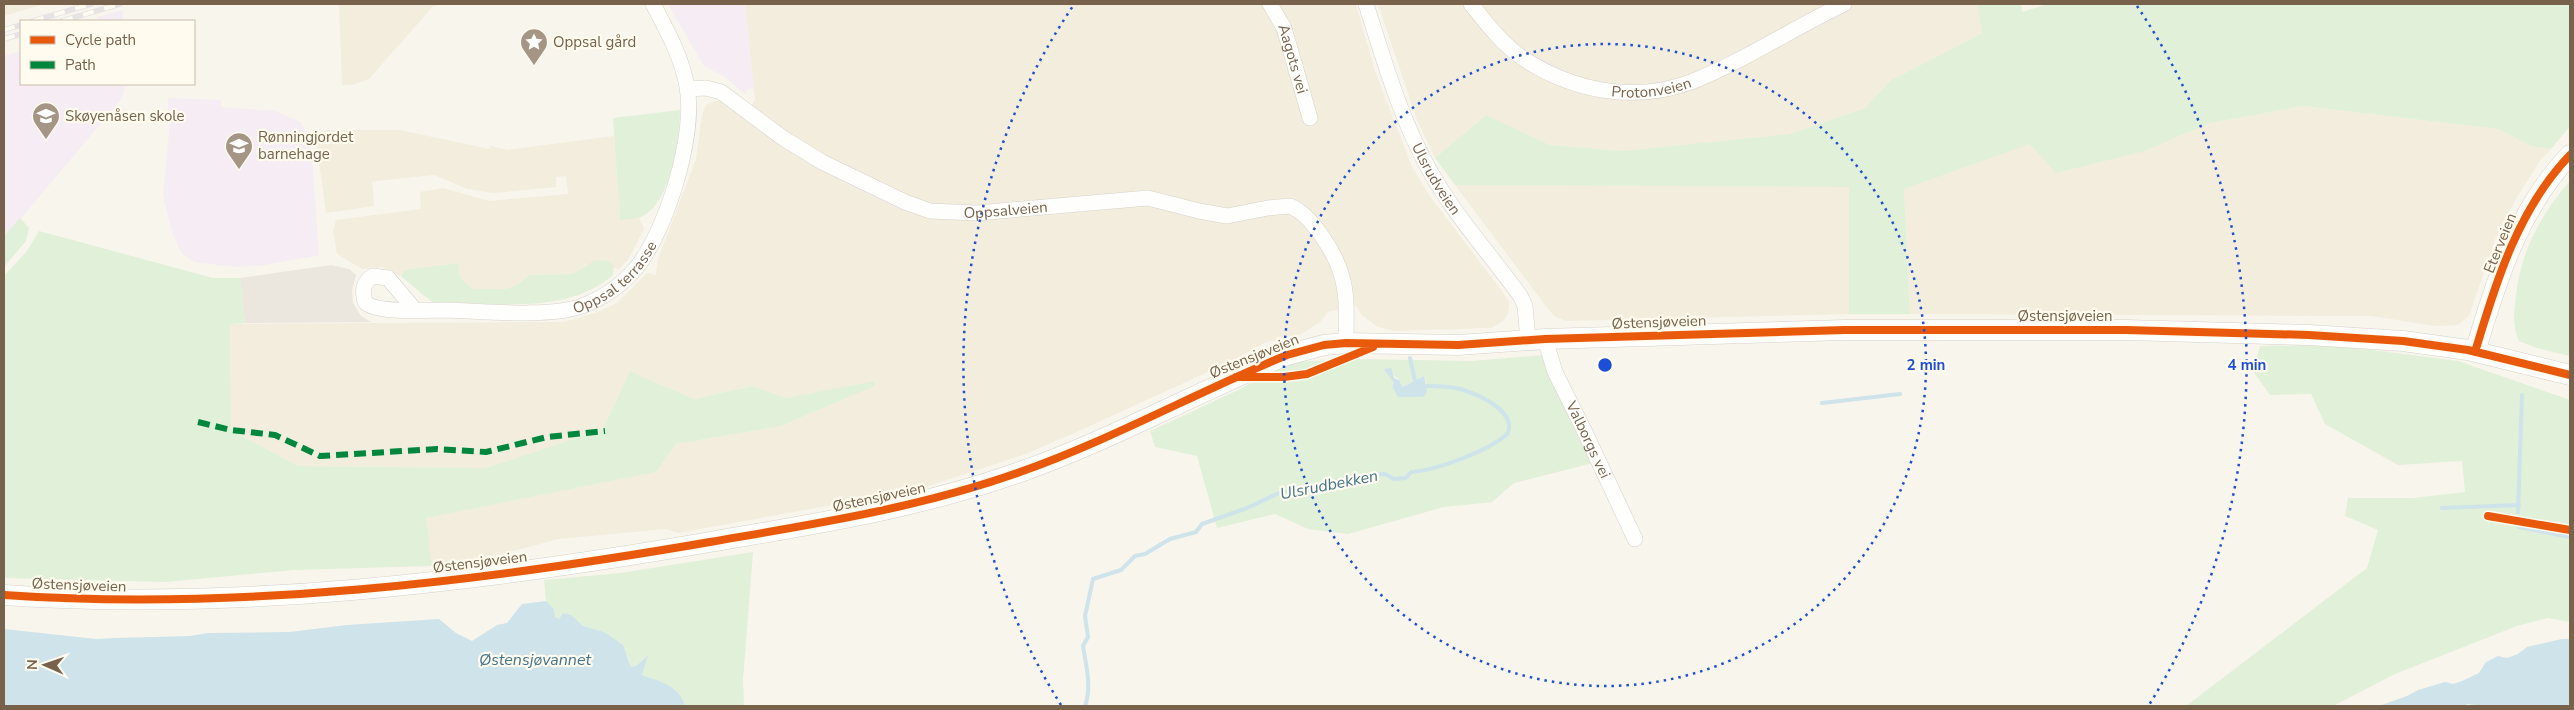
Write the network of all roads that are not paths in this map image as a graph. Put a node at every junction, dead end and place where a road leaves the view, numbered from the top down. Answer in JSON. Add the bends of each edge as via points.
{"nodes":[{"id":1,"x":653,"y":4,"type":"edge"},
{"id":2,"x":1270,"y":4,"type":"edge"},
{"id":3,"x":1366,"y":4,"type":"edge"},
{"id":4,"x":1471,"y":4,"type":"edge"},
{"id":5,"x":1844,"y":4,"type":"edge"},
{"id":6,"x":688,"y":89,"type":"junction"},
{"id":7,"x":1310,"y":118,"type":"dead end"},
{"id":8,"x":2570,"y":155,"type":"edge"},
{"id":9,"x":414,"y":310,"type":"dead end"},
{"id":10,"x":1536,"y":340,"type":"junction"},
{"id":11,"x":1346,"y":343,"type":"junction"},
{"id":12,"x":2482,"y":353,"type":"junction"},
{"id":13,"x":2570,"y":375,"type":"edge"},
{"id":14,"x":1634,"y":539,"type":"dead end"},
{"id":15,"x":4,"y":595,"type":"edge"}],
"edges":[{"from":1,"to":6,"type":"street","via":[[676,48]]},
{"from":2,"to":7,"type":"street","name":"Aagots vei","via":[[1284,28]]},
{"from":3,"to":10,"type":"street","name":"Ulsrudveien","via":[[1389,77],[1420,152],[1444,193],[1523,300]]},
{"from":4,"to":5,"type":"street","name":"Protonveien","via":[[1522,58],[1557,78],[1618,92],[1646,92],[1689,82]]},
{"from":6,"to":9,"type":"street","name":"Oppsal terrasse","via":[[688,123],[678,175],[648,250],[617,287],[581,306],[555,311]]},
{"from":6,"to":11,"type":"street","name":"Oppsalveien","via":[[706,88],[721,92],[822,162],[930,211],[977,213],[1148,198],[1227,216],[1290,206],[1314,226],[1340,268]]},
{"from":8,"to":12,"type":"main road","name":"Eterveien","via":[[2540,191],[2516,235],[2498,286]]},
{"from":10,"to":11,"type":"main road","name":"Østensjøveien","via":[[1458,345]]},
{"from":10,"to":12,"type":"main road","name":"Østensjøveien","via":[[1845,330],[2135,330],[2352,337]]},
{"from":10,"to":14,"type":"street","name":"Valborgs vei","via":[[1583,428]]},
{"from":11,"to":15,"type":"main road","name":"Østensjøveien","via":[[1287,355],[1022,472],[927,501],[776,532],[547,568],[322,592],[130,601]]},
{"from":12,"to":13,"type":"main road","name":"Østensjøveien"}]}
